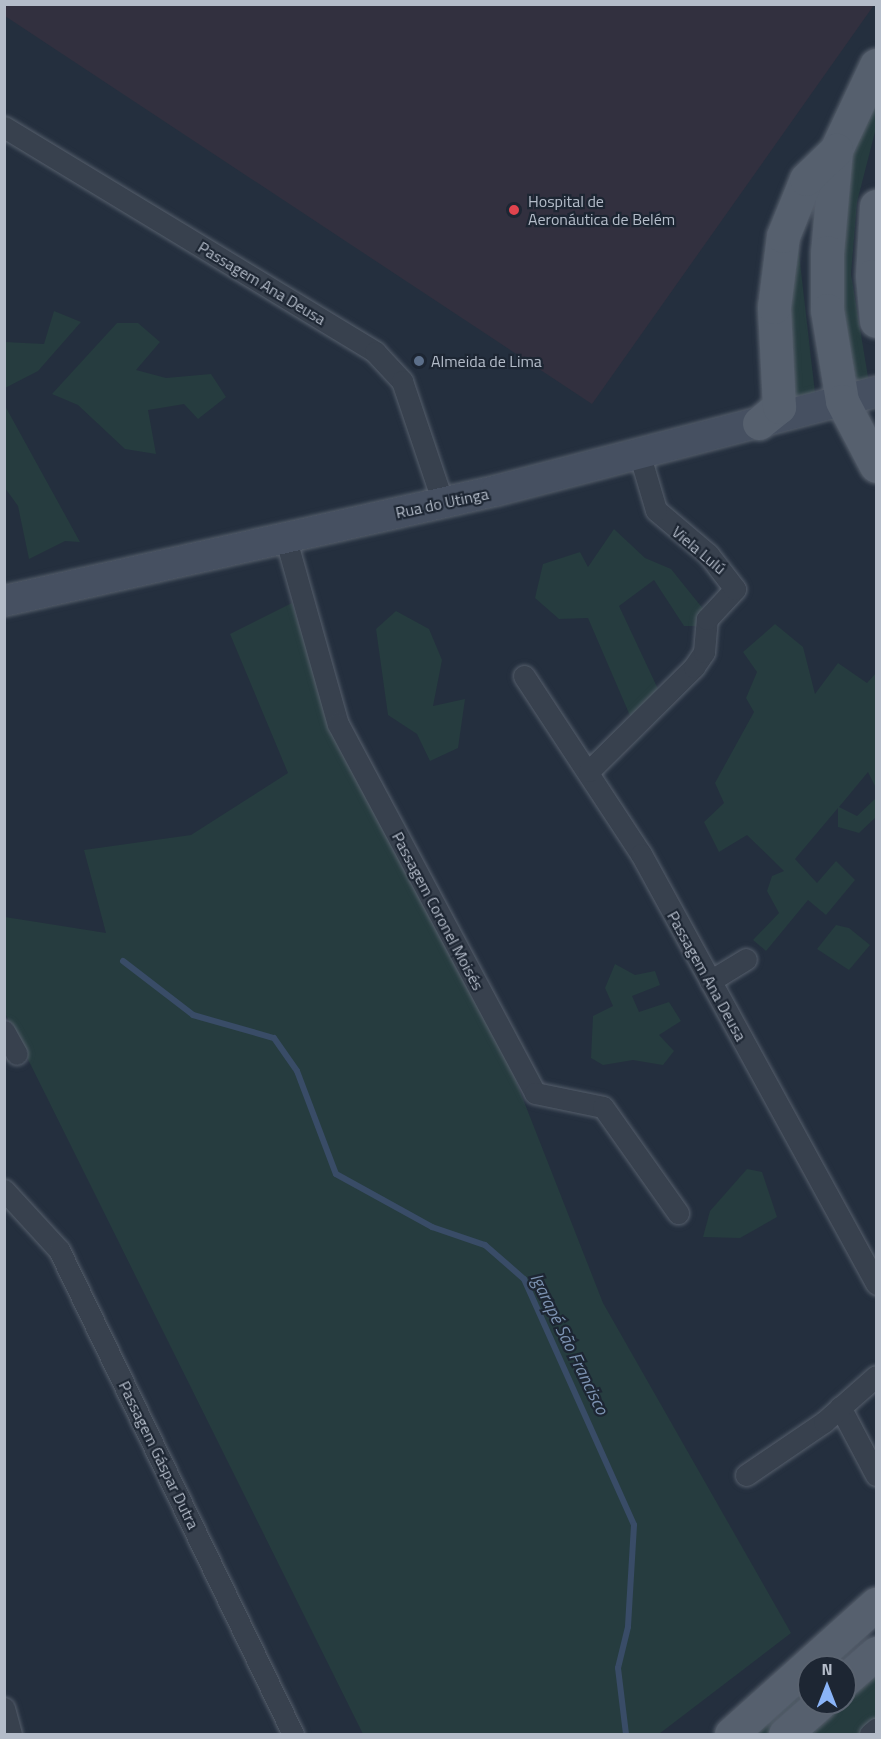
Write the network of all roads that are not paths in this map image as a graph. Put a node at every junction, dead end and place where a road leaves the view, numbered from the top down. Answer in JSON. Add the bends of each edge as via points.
{"nodes":[{"id":1,"x":876,"y":64,"type":"edge"},
{"id":2,"x":4,"y":127,"type":"edge"},
{"id":3,"x":836,"y":150,"type":"junction"},
{"id":4,"x":876,"y":206,"type":"edge"},
{"id":5,"x":876,"y":316,"type":"edge"},
{"id":6,"x":779,"y":385,"type":"junction"},
{"id":7,"x":876,"y":392,"type":"edge"},
{"id":8,"x":842,"y":401,"type":"junction"},
{"id":9,"x":805,"y":411,"type":"junction"},
{"id":10,"x":759,"y":423,"type":"junction"},
{"id":11,"x":640,"y":456,"type":"junction"},
{"id":12,"x":876,"y":466,"type":"edge"},
{"id":13,"x":443,"y":503,"type":"junction"},
{"id":14,"x":285,"y":536,"type":"junction"},
{"id":15,"x":4,"y":601,"type":"edge"},
{"id":16,"x":524,"y":676,"type":"dead end"},
{"id":17,"x":589,"y":771,"type":"junction"},
{"id":18,"x":746,"y":959,"type":"dead end"},
{"id":19,"x":710,"y":981,"type":"junction"},
{"id":20,"x":4,"y":1032,"type":"edge"},
{"id":21,"x":17,"y":1054,"type":"dead end"},
{"id":22,"x":4,"y":1190,"type":"edge"},
{"id":23,"x":678,"y":1213,"type":"dead end"},
{"id":24,"x":876,"y":1284,"type":"edge"},
{"id":25,"x":876,"y":1376,"type":"edge"},
{"id":26,"x":840,"y":1407,"type":"junction"},
{"id":27,"x":746,"y":1475,"type":"dead end"},
{"id":28,"x":876,"y":1475,"type":"edge"},
{"id":29,"x":876,"y":1604,"type":"edge"},
{"id":30,"x":876,"y":1653,"type":"edge"},
{"id":31,"x":857,"y":1670,"type":"edge"},
{"id":32,"x":4,"y":1708,"type":"edge"},
{"id":33,"x":806,"y":1715,"type":"edge"},
{"id":34,"x":876,"y":1729,"type":"edge"},
{"id":35,"x":11,"y":1734,"type":"edge"},
{"id":36,"x":293,"y":1734,"type":"edge"},
{"id":37,"x":731,"y":1734,"type":"edge"},
{"id":38,"x":785,"y":1734,"type":"edge"},
{"id":39,"x":870,"y":1734,"type":"edge"}],
"edges":[{"from":1,"to":3,"type":"main road"},
{"from":2,"to":13,"type":"street","name":"Passagem Ana Deusa","via":[[375,352],[402,381]]},
{"from":3,"to":6,"type":"main road","via":[[806,179],[783,236],[774,307]]},
{"from":3,"to":8,"type":"main road","via":[[829,199],[827,310]]},
{"from":4,"to":5,"type":"main road"},
{"from":6,"to":9,"type":"main road","via":[[794,407]]},
{"from":6,"to":10,"type":"main road","via":[[779,407]]},
{"from":7,"to":8,"type":"street","name":"Rua do Utinga"},
{"from":8,"to":9,"type":"street","name":"Rua do Utinga"},
{"from":8,"to":12,"type":"main road"},
{"from":9,"to":10,"type":"street","name":"Rua do Utinga"},
{"from":10,"to":11,"type":"street","name":"Rua do Utinga"},
{"from":11,"to":13,"type":"street","name":"Rua do Utinga"},
{"from":11,"to":17,"type":"street","name":"Viela Lulú","via":[[656,510],[708,554],[735,589],[707,619],[704,652],[694,667]]},
{"from":13,"to":14,"type":"street","name":"Rua do Utinga"},
{"from":14,"to":15,"type":"street","name":"Rua do Utinga"},
{"from":14,"to":23,"type":"street","name":"Passagem Coronel Moisés","via":[[338,724],[535,1093],[603,1107]]},
{"from":16,"to":17,"type":"street","name":"Passagem Ana Deusa"},
{"from":17,"to":19,"type":"street","name":"Passagem Ana Deusa"},
{"from":18,"to":19,"type":"street"},
{"from":19,"to":24,"type":"street","name":"Passagem Ana Deusa"},
{"from":20,"to":21,"type":"street"},
{"from":22,"to":36,"type":"street","name":"Passagem Gáspar Dutra","via":[[59,1250]]},
{"from":25,"to":26,"type":"street"},
{"from":26,"to":27,"type":"street"},
{"from":26,"to":28,"type":"street"},
{"from":29,"to":37,"type":"main road"},
{"from":30,"to":31,"type":"main road"},
{"from":32,"to":35,"type":"street"},
{"from":33,"to":38,"type":"main road"},
{"from":34,"to":39,"type":"street"}]}
